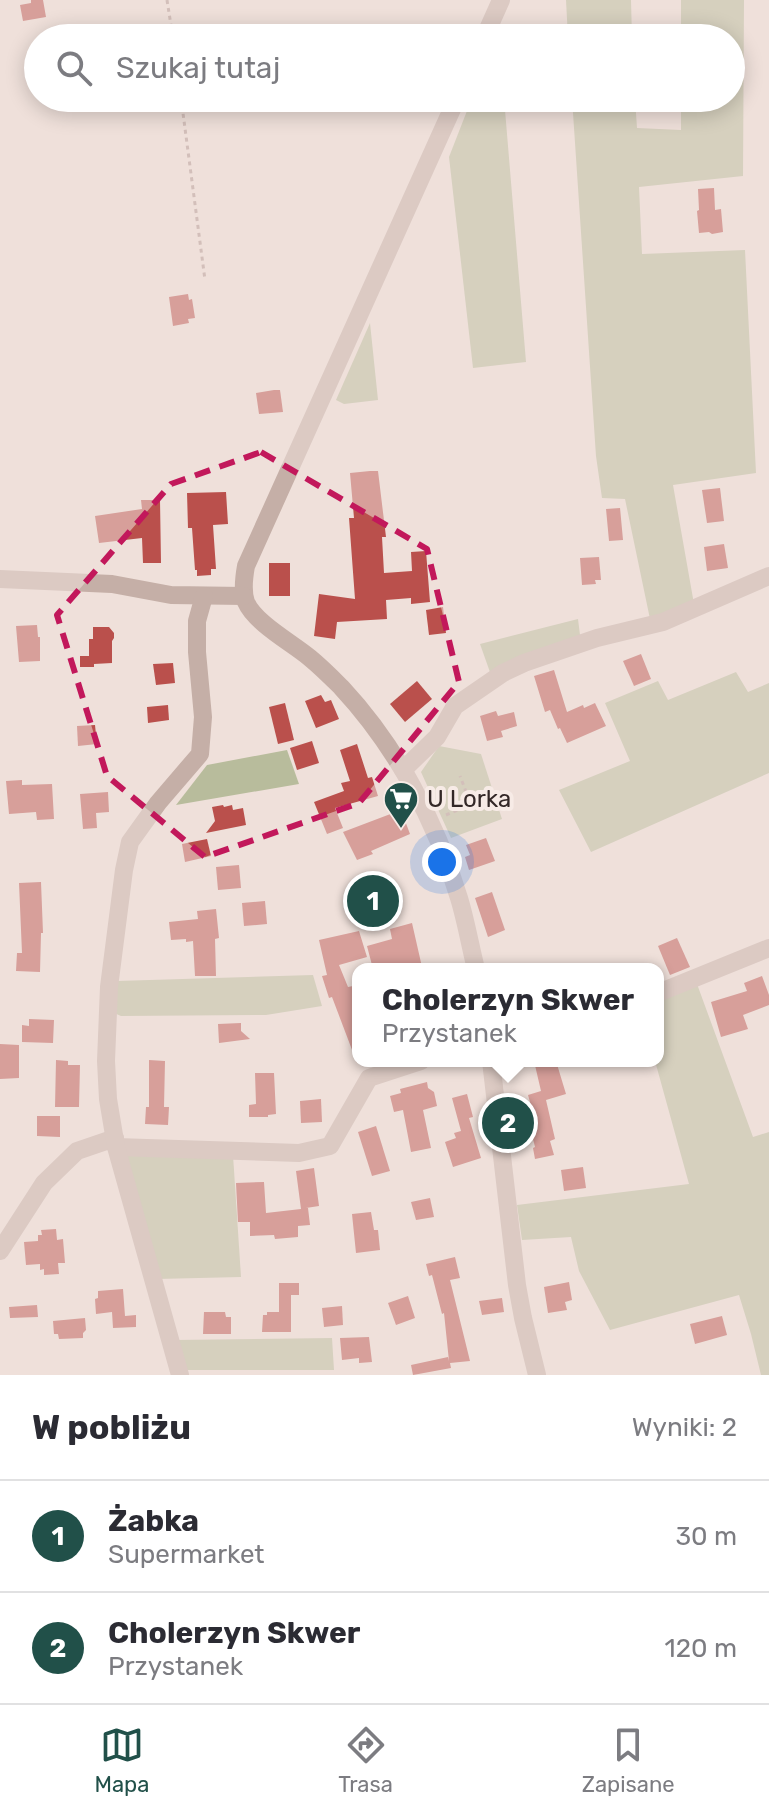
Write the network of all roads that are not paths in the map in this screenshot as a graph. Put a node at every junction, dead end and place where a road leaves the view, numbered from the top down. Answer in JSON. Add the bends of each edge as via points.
{"nodes":[{"id":1,"x":501,"y":0,"type":"edge"},
{"id":2,"x":490,"y":24,"type":"edge"},
{"id":3,"x":451,"y":112,"type":"edge"},
{"id":4,"x":769,"y":576,"type":"edge"},
{"id":5,"x":0,"y":579,"type":"edge"},
{"id":6,"x":204,"y":596,"type":"junction"},
{"id":7,"x":244,"y":596,"type":"junction"},
{"id":8,"x":403,"y":770,"type":"junction"},
{"id":9,"x":769,"y":948,"type":"edge"},
{"id":10,"x":475,"y":963,"type":"edge"},
{"id":11,"x":664,"y":991,"type":"edge"},
{"id":12,"x":403,"y":1067,"type":"edge"},
{"id":13,"x":492,"y":1067,"type":"edge"},
{"id":14,"x":115,"y":1142,"type":"junction"},
{"id":15,"x":0,"y":1251,"type":"edge"},
{"id":16,"x":180,"y":1375,"type":"edge"},
{"id":17,"x":537,"y":1375,"type":"edge"}],
"edges":[{"from":1,"to":2,"type":"street"},
{"from":3,"to":7,"type":"street","via":[[246,566]]},
{"from":4,"to":8,"type":"street","via":[[663,622],[597,638],[503,673],[455,706],[437,737]]},
{"from":5,"to":6,"type":"street","via":[[112,584]]},
{"from":6,"to":7,"type":"street"},
{"from":6,"to":14,"type":"street","via":[[197,621],[200,754],[130,842],[124,870],[108,998],[106,1061]]},
{"from":7,"to":8,"type":"street","via":[[260,620],[343,690]]},
{"from":8,"to":10,"type":"street","via":[[442,847]]},
{"from":9,"to":11,"type":"street"},
{"from":12,"to":14,"type":"street","via":[[369,1078],[330,1146],[299,1153]]},
{"from":13,"to":17,"type":"street","via":[[517,1285]]},
{"from":14,"to":15,"type":"street","via":[[77,1151],[44,1183]]},
{"from":14,"to":16,"type":"street"}]}
